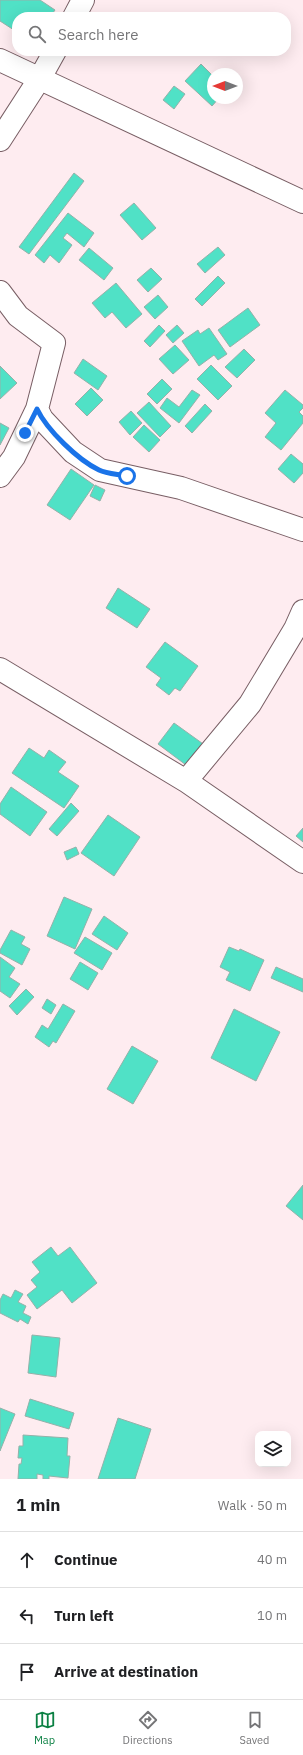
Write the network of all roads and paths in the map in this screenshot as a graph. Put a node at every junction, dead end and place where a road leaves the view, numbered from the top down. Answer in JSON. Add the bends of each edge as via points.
{"nodes":[{"id":1,"x":83,"y":0,"type":"edge"},
{"id":2,"x":77,"y":12,"type":"edge"},
{"id":3,"x":52,"y":56,"type":"edge"},
{"id":4,"x":0,"y":60,"type":"edge"},
{"id":5,"x":40,"y":78,"type":"junction"},
{"id":6,"x":0,"y":140,"type":"edge"},
{"id":7,"x":303,"y":202,"type":"edge"},
{"id":8,"x":0,"y":292,"type":"edge"},
{"id":9,"x":37,"y":409,"type":"junction"},
{"id":10,"x":0,"y":476,"type":"edge"},
{"id":11,"x":303,"y":530,"type":"edge"},
{"id":12,"x":303,"y":611,"type":"edge"},
{"id":13,"x":0,"y":669,"type":"edge"},
{"id":14,"x":186,"y":781,"type":"junction"},
{"id":15,"x":303,"y":862,"type":"edge"}],
"edges":[{"from":1,"to":2,"type":"street"},
{"from":3,"to":5,"type":"street"},
{"from":4,"to":5,"type":"street"},
{"from":5,"to":6,"type":"street"},
{"from":5,"to":7,"type":"street"},
{"from":8,"to":9,"type":"street","via":[[18,316],[54,343]]},
{"from":9,"to":10,"type":"street","via":[[14,457]]},
{"from":9,"to":11,"type":"street","via":[[42,419],[73,452],[100,470],[181,488]]},
{"from":12,"to":14,"type":"street","via":[[250,704]]},
{"from":13,"to":14,"type":"street"},
{"from":14,"to":15,"type":"street"}]}
